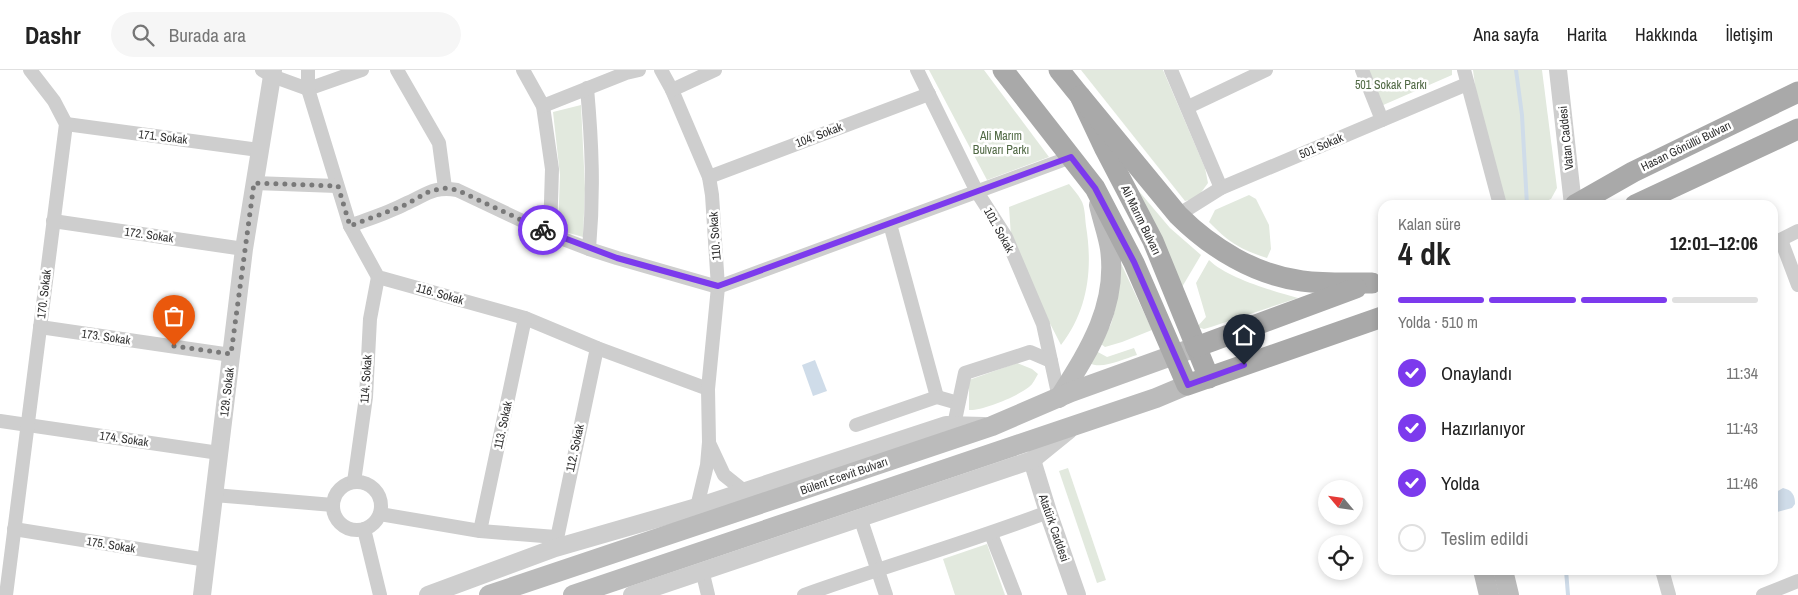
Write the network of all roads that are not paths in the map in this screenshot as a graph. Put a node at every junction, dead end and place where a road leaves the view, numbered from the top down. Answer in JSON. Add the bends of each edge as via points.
{"nodes":[{"id":1,"x":30,"y":70,"type":"edge"},
{"id":2,"x":308,"y":70,"type":"edge"},
{"id":3,"x":362,"y":70,"type":"edge"},
{"id":4,"x":397,"y":70,"type":"edge"},
{"id":5,"x":523,"y":70,"type":"edge"},
{"id":6,"x":639,"y":70,"type":"edge"},
{"id":7,"x":661,"y":70,"type":"edge"},
{"id":8,"x":715,"y":70,"type":"edge"},
{"id":9,"x":917,"y":70,"type":"edge"},
{"id":10,"x":1003,"y":70,"type":"edge"},
{"id":11,"x":1059,"y":70,"type":"edge"},
{"id":12,"x":1171,"y":70,"type":"edge"},
{"id":13,"x":1266,"y":70,"type":"edge"},
{"id":14,"x":1362,"y":70,"type":"edge"},
{"id":15,"x":1558,"y":70,"type":"edge"},
{"id":16,"x":269,"y":72,"type":"edge"},
{"id":17,"x":1465,"y":77,"type":"edge"},
{"id":18,"x":587,"y":88,"type":"junction"},
{"id":19,"x":308,"y":89,"type":"junction"},
{"id":20,"x":672,"y":90,"type":"junction"},
{"id":21,"x":1798,"y":92,"type":"edge"},
{"id":22,"x":929,"y":94,"type":"junction"},
{"id":23,"x":1080,"y":96,"type":"junction"},
{"id":24,"x":543,"y":106,"type":"junction"},
{"id":25,"x":1188,"y":107,"type":"junction"},
{"id":26,"x":1382,"y":120,"type":"junction"},
{"id":27,"x":66,"y":124,"type":"junction"},
{"id":28,"x":1798,"y":129,"type":"edge"},
{"id":29,"x":259,"y":150,"type":"junction"},
{"id":30,"x":1071,"y":157,"type":"junction"},
{"id":31,"x":709,"y":177,"type":"junction"},
{"id":32,"x":254,"y":183,"type":"junction"},
{"id":33,"x":338,"y":186,"type":"junction"},
{"id":34,"x":444,"y":188,"type":"junction"},
{"id":35,"x":1095,"y":188,"type":"junction"},
{"id":36,"x":1221,"y":188,"type":"junction"},
{"id":37,"x":978,"y":192,"type":"junction"},
{"id":38,"x":1499,"y":200,"type":"edge"},
{"id":39,"x":1573,"y":200,"type":"edge"},
{"id":40,"x":1583,"y":200,"type":"edge"},
{"id":41,"x":1645,"y":200,"type":"edge"},
{"id":42,"x":1178,"y":215,"type":"junction"},
{"id":43,"x":53,"y":222,"type":"junction"},
{"id":44,"x":890,"y":224,"type":"junction"},
{"id":45,"x":350,"y":226,"type":"junction"},
{"id":46,"x":1798,"y":231,"type":"edge"},
{"id":47,"x":550,"y":234,"type":"junction"},
{"id":48,"x":1778,"y":241,"type":"edge"},
{"id":49,"x":1778,"y":244,"type":"edge"},
{"id":50,"x":244,"y":249,"type":"junction"},
{"id":51,"x":589,"y":249,"type":"junction"},
{"id":52,"x":378,"y":277,"type":"junction"},
{"id":53,"x":1377,"y":281,"type":"edge"},
{"id":54,"x":1798,"y":285,"type":"edge"},
{"id":55,"x":718,"y":286,"type":"junction"},
{"id":56,"x":525,"y":318,"type":"junction"},
{"id":57,"x":1378,"y":318,"type":"edge"},
{"id":58,"x":40,"y":327,"type":"junction"},
{"id":59,"x":1378,"y":328,"type":"edge"},
{"id":60,"x":1349,"y":329,"type":"junction"},
{"id":61,"x":1196,"y":347,"type":"junction"},
{"id":62,"x":597,"y":348,"type":"junction"},
{"id":63,"x":231,"y":354,"type":"junction"},
{"id":64,"x":1174,"y":355,"type":"junction"},
{"id":65,"x":1052,"y":361,"type":"junction"},
{"id":66,"x":1209,"y":378,"type":"junction"},
{"id":67,"x":1188,"y":385,"type":"junction"},
{"id":68,"x":708,"y":389,"type":"junction"},
{"id":69,"x":937,"y":397,"type":"junction"},
{"id":70,"x":1059,"y":398,"type":"junction"},
{"id":71,"x":958,"y":403,"type":"junction"},
{"id":72,"x":0,"y":421,"type":"edge"},
{"id":73,"x":1076,"y":424,"type":"junction"},
{"id":74,"x":856,"y":425,"type":"dead end"},
{"id":75,"x":954,"y":425,"type":"junction"},
{"id":76,"x":28,"y":426,"type":"junction"},
{"id":77,"x":992,"y":426,"type":"junction"},
{"id":78,"x":709,"y":442,"type":"junction"},
{"id":79,"x":219,"y":453,"type":"junction"},
{"id":80,"x":1032,"y":460,"type":"junction"},
{"id":81,"x":354,"y":482,"type":"junction"},
{"id":82,"x":744,"y":491,"type":"junction"},
{"id":83,"x":214,"y":495,"type":"junction"},
{"id":84,"x":333,"y":505,"type":"junction"},
{"id":85,"x":698,"y":507,"type":"junction"},
{"id":86,"x":1048,"y":512,"type":"junction"},
{"id":87,"x":380,"y":514,"type":"junction"},
{"id":88,"x":860,"y":517,"type":"junction"},
{"id":89,"x":14,"y":528,"type":"junction"},
{"id":90,"x":364,"y":529,"type":"junction"},
{"id":91,"x":480,"y":531,"type":"junction"},
{"id":92,"x":991,"y":534,"type":"junction"},
{"id":93,"x":555,"y":543,"type":"junction"},
{"id":94,"x":207,"y":560,"type":"junction"},
{"id":95,"x":877,"y":569,"type":"junction"},
{"id":96,"x":702,"y":570,"type":"junction"},
{"id":97,"x":1484,"y":575,"type":"edge"},
{"id":98,"x":1504,"y":575,"type":"edge"},
{"id":99,"x":1663,"y":575,"type":"edge"},
{"id":100,"x":1798,"y":581,"type":"edge"},
{"id":101,"x":829,"y":591,"type":"edge"},
{"id":102,"x":6,"y":595,"type":"edge"},
{"id":103,"x":202,"y":595,"type":"edge"},
{"id":104,"x":380,"y":595,"type":"edge"},
{"id":105,"x":428,"y":595,"type":"edge"},
{"id":106,"x":489,"y":595,"type":"edge"},
{"id":107,"x":573,"y":595,"type":"edge"},
{"id":108,"x":632,"y":595,"type":"edge"},
{"id":109,"x":708,"y":595,"type":"edge"},
{"id":110,"x":804,"y":595,"type":"edge"},
{"id":111,"x":886,"y":595,"type":"edge"},
{"id":112,"x":1015,"y":595,"type":"edge"},
{"id":113,"x":1077,"y":595,"type":"edge"},
{"id":114,"x":1489,"y":595,"type":"edge"},
{"id":115,"x":1509,"y":595,"type":"edge"},
{"id":116,"x":1669,"y":595,"type":"edge"},
{"id":117,"x":1764,"y":595,"type":"edge"}],
"edges":[{"from":1,"to":27,"type":"street","via":[[54,101]]},
{"from":2,"to":19,"type":"street"},
{"from":3,"to":19,"type":"street"},
{"from":4,"to":34,"type":"street","via":[[439,143]]},
{"from":5,"to":24,"type":"street"},
{"from":6,"to":18,"type":"street"},
{"from":7,"to":20,"type":"street","name":"110. Sokak"},
{"from":8,"to":20,"type":"street"},
{"from":9,"to":22,"type":"street","name":"101. Sokak"},
{"from":10,"to":30,"type":"main road","name":"Ali Marım Bulvarı"},
{"from":11,"to":23,"type":"main road","name":"Ali Marım Bulvarı"},
{"from":12,"to":25,"type":"street"},
{"from":13,"to":25,"type":"street"},
{"from":14,"to":26,"type":"street"},
{"from":15,"to":39,"type":"street","name":"Vatan Caddesi"},
{"from":16,"to":19,"type":"street"},
{"from":16,"to":29,"type":"street","name":"129. Sokak"},
{"from":17,"to":26,"type":"street","name":"501 Sokak"},
{"from":17,"to":38,"type":"street"},
{"from":18,"to":24,"type":"street"},
{"from":18,"to":51,"type":"street","via":[[593,156]]},
{"from":19,"to":33,"type":"street"},
{"from":20,"to":31,"type":"street","name":"110. Sokak"},
{"from":21,"to":40,"type":"main road","name":"Hasan Gönüllü Bulvarı","via":[[1633,172]]},
{"from":22,"to":31,"type":"street","name":"104. Sokak"},
{"from":22,"to":37,"type":"street","name":"101. Sokak"},
{"from":23,"to":42,"type":"main road"},
{"from":23,"to":61,"type":"main road","name":"Ali Marım Bulvarı","via":[[1153,241]]},
{"from":24,"to":47,"type":"street","via":[[552,169]]},
{"from":25,"to":36,"type":"street"},
{"from":26,"to":36,"type":"street","name":"501 Sokak"},
{"from":27,"to":29,"type":"street","name":"171. Sokak"},
{"from":27,"to":43,"type":"street","name":"170. Sokak"},
{"from":28,"to":41,"type":"main road"},
{"from":29,"to":32,"type":"street","name":"129. Sokak"},
{"from":30,"to":35,"type":"main road","name":"Ali Marım Bulvarı"},
{"from":30,"to":37,"type":"street"},
{"from":31,"to":55,"type":"street","name":"110. Sokak"},
{"from":32,"to":33,"type":"street"},
{"from":32,"to":50,"type":"street","name":"129. Sokak"},
{"from":33,"to":45,"type":"street"},
{"from":34,"to":45,"type":"street"},
{"from":34,"to":47,"type":"street","via":[[457,190]]},
{"from":35,"to":64,"type":"main road","name":"Ali Marım Bulvarı","via":[[1134,262]]},
{"from":35,"to":70,"type":"main road","via":[[1110,250],[1110,287],[1104,316],[1093,342]]},
{"from":36,"to":42,"type":"street","name":"501 Sokak"},
{"from":37,"to":44,"type":"street"},
{"from":37,"to":65,"type":"street","name":"101. Sokak","via":[[1006,237],[1043,324]]},
{"from":42,"to":53,"type":"main road","via":[[1219,250],[1273,274],[1332,284]]},
{"from":43,"to":50,"type":"street","name":"172. Sokak"},
{"from":43,"to":58,"type":"street","name":"170. Sokak"},
{"from":44,"to":55,"type":"street"},
{"from":44,"to":69,"type":"street"},
{"from":45,"to":52,"type":"street"},
{"from":46,"to":48,"type":"street"},
{"from":47,"to":51,"type":"street"},
{"from":49,"to":54,"type":"street"},
{"from":50,"to":63,"type":"street","name":"129. Sokak"},
{"from":51,"to":55,"type":"street"},
{"from":52,"to":56,"type":"street","name":"116. Sokak"},
{"from":52,"to":81,"type":"street","name":"114. Sokak","via":[[370,319],[366,398]]},
{"from":53,"to":61,"type":"main road"},
{"from":55,"to":68,"type":"street","name":"110. Sokak"},
{"from":56,"to":62,"type":"street","name":"116. Sokak"},
{"from":56,"to":91,"type":"street","name":"113. Sokak"},
{"from":57,"to":60,"type":"main road"},
{"from":58,"to":63,"type":"street","name":"173. Sokak"},
{"from":58,"to":76,"type":"street","name":"170. Sokak"},
{"from":59,"to":60,"type":"main road"},
{"from":60,"to":66,"type":"main road"},
{"from":61,"to":64,"type":"main road","name":"Bülent Ecevit Bulvarı"},
{"from":61,"to":66,"type":"main road","name":"Ali Marım Bulvarı"},
{"from":62,"to":68,"type":"street","name":"116. Sokak"},
{"from":62,"to":93,"type":"street","name":"112. Sokak"},
{"from":63,"to":79,"type":"street","name":"129. Sokak"},
{"from":64,"to":67,"type":"main road","name":"Ali Marım Bulvarı"},
{"from":64,"to":70,"type":"main road","name":"Bülent Ecevit Bulvarı"},
{"from":65,"to":70,"type":"street","name":"101. Sokak"},
{"from":65,"to":71,"type":"street","via":[[1030,352],[965,373]]},
{"from":66,"to":67,"type":"main road"},
{"from":67,"to":73,"type":"main road","name":"Bülent Ecevit Bulvarı"},
{"from":68,"to":78,"type":"street","name":"110. Sokak"},
{"from":69,"to":71,"type":"street"},
{"from":69,"to":74,"type":"street"},
{"from":70,"to":77,"type":"main road","name":"Bülent Ecevit Bulvarı"},
{"from":71,"to":75,"type":"street"},
{"from":72,"to":76,"type":"street","name":"174. Sokak"},
{"from":73,"to":80,"type":"street"},
{"from":73,"to":107,"type":"main road","name":"Bülent Ecevit Bulvarı"},
{"from":75,"to":77,"type":"street"},
{"from":75,"to":82,"type":"street"},
{"from":76,"to":79,"type":"street","name":"174. Sokak"},
{"from":76,"to":89,"type":"street","name":"170. Sokak"},
{"from":77,"to":106,"type":"main road","name":"Bülent Ecevit Bulvarı"},
{"from":78,"to":82,"type":"street","via":[[724,475]]},
{"from":78,"to":85,"type":"street","name":"110. Sokak"},
{"from":79,"to":83,"type":"street","name":"129. Sokak"},
{"from":80,"to":86,"type":"street","name":"Atatürk Caddesi"},
{"from":80,"to":88,"type":"street"},
{"from":81,"to":84,"type":"street","via":[[339,490]]},
{"from":81,"to":87,"type":"street","via":[[374,488],[380,498]]},
{"from":82,"to":85,"type":"street"},
{"from":83,"to":84,"type":"street"},
{"from":83,"to":94,"type":"street","name":"129. Sokak"},
{"from":84,"to":90,"type":"street","via":[[343,525]]},
{"from":85,"to":93,"type":"street"},
{"from":86,"to":92,"type":"street"},
{"from":86,"to":113,"type":"street","name":"Atatürk Caddesi"},
{"from":87,"to":90,"type":"street","via":[[374,524]]},
{"from":87,"to":91,"type":"street"},
{"from":88,"to":95,"type":"street"},
{"from":88,"to":96,"type":"street"},
{"from":89,"to":94,"type":"street","name":"175. Sokak"},
{"from":89,"to":102,"type":"street","name":"170. Sokak"},
{"from":90,"to":104,"type":"street"},
{"from":91,"to":93,"type":"street"},
{"from":92,"to":95,"type":"street"},
{"from":92,"to":112,"type":"street"},
{"from":93,"to":105,"type":"street"},
{"from":94,"to":103,"type":"street","name":"129. Sokak"},
{"from":95,"to":101,"type":"street"},
{"from":95,"to":111,"type":"street"},
{"from":96,"to":108,"type":"street"},
{"from":96,"to":109,"type":"street"},
{"from":97,"to":114,"type":"main road"},
{"from":98,"to":115,"type":"main road"},
{"from":99,"to":116,"type":"street"},
{"from":100,"to":117,"type":"street"},
{"from":101,"to":110,"type":"street"}]}
